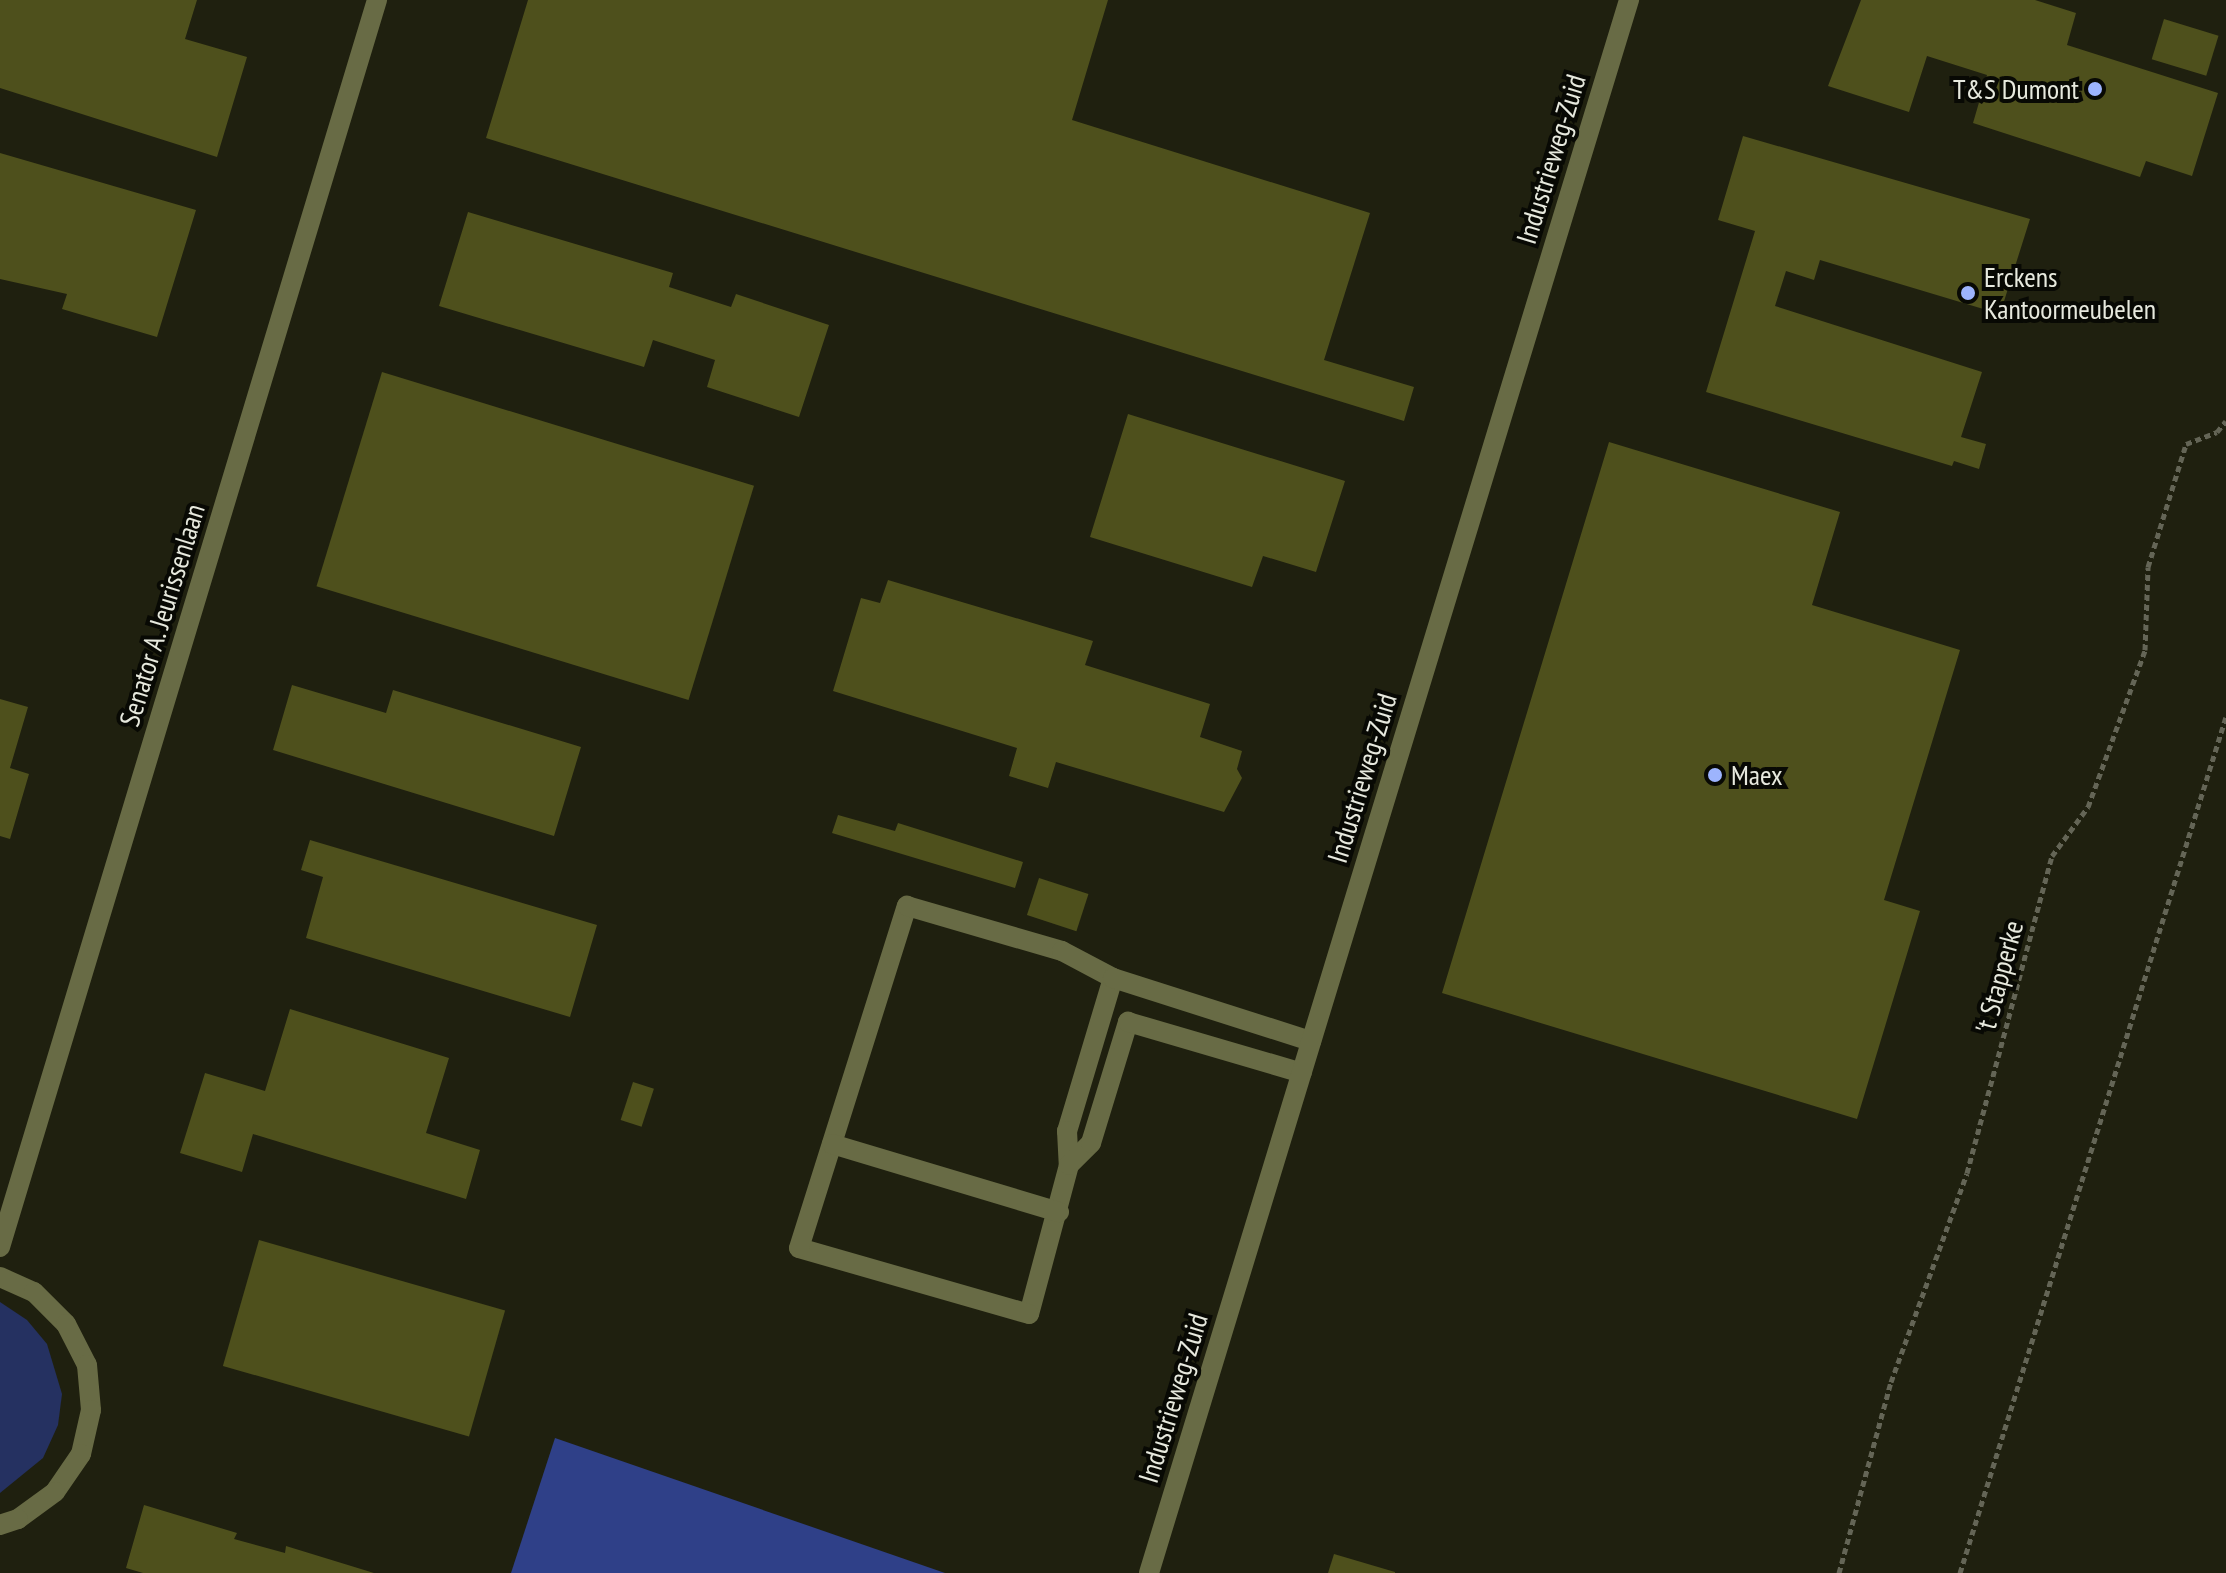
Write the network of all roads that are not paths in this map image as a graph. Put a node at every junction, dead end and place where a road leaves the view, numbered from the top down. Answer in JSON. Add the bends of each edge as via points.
{"nodes":[{"id":1,"x":377,"y":0,"type":"edge"},
{"id":2,"x":1629,"y":0,"type":"edge"},
{"id":3,"x":1113,"y":978,"type":"junction"},
{"id":4,"x":1311,"y":1041,"type":"junction"},
{"id":5,"x":1302,"y":1073,"type":"junction"},
{"id":6,"x":832,"y":1144,"type":"junction"},
{"id":7,"x":1069,"y":1165,"type":"junction"},
{"id":8,"x":1059,"y":1212,"type":"junction"},
{"id":9,"x":0,"y":1247,"type":"edge"},
{"id":10,"x":0,"y":1277,"type":"edge"},
{"id":11,"x":0,"y":1525,"type":"edge"},
{"id":12,"x":1149,"y":1573,"type":"edge"}],
"edges":[{"from":1,"to":9,"type":"street","name":"Senator A. Jeurissenlaan"},
{"from":2,"to":4,"type":"street","name":"Industrieweg-Zuid"},
{"from":3,"to":4,"type":"street"},
{"from":3,"to":6,"type":"street","via":[[1062,951],[907,906]]},
{"from":3,"to":7,"type":"street","via":[[1067,1131]]},
{"from":4,"to":5,"type":"street","name":"Industrieweg-Zuid"},
{"from":5,"to":7,"type":"street","via":[[1128,1022],[1091,1143]]},
{"from":5,"to":12,"type":"street","name":"Industrieweg-Zuid"},
{"from":6,"to":8,"type":"street"},
{"from":6,"to":8,"type":"street","via":[[799,1248],[1029,1314]]},
{"from":7,"to":8,"type":"street"},
{"from":10,"to":11,"type":"street","via":[[34,1292],[66,1324],[87,1365],[91,1410],[81,1454],[55,1492],[18,1519]]}]}
